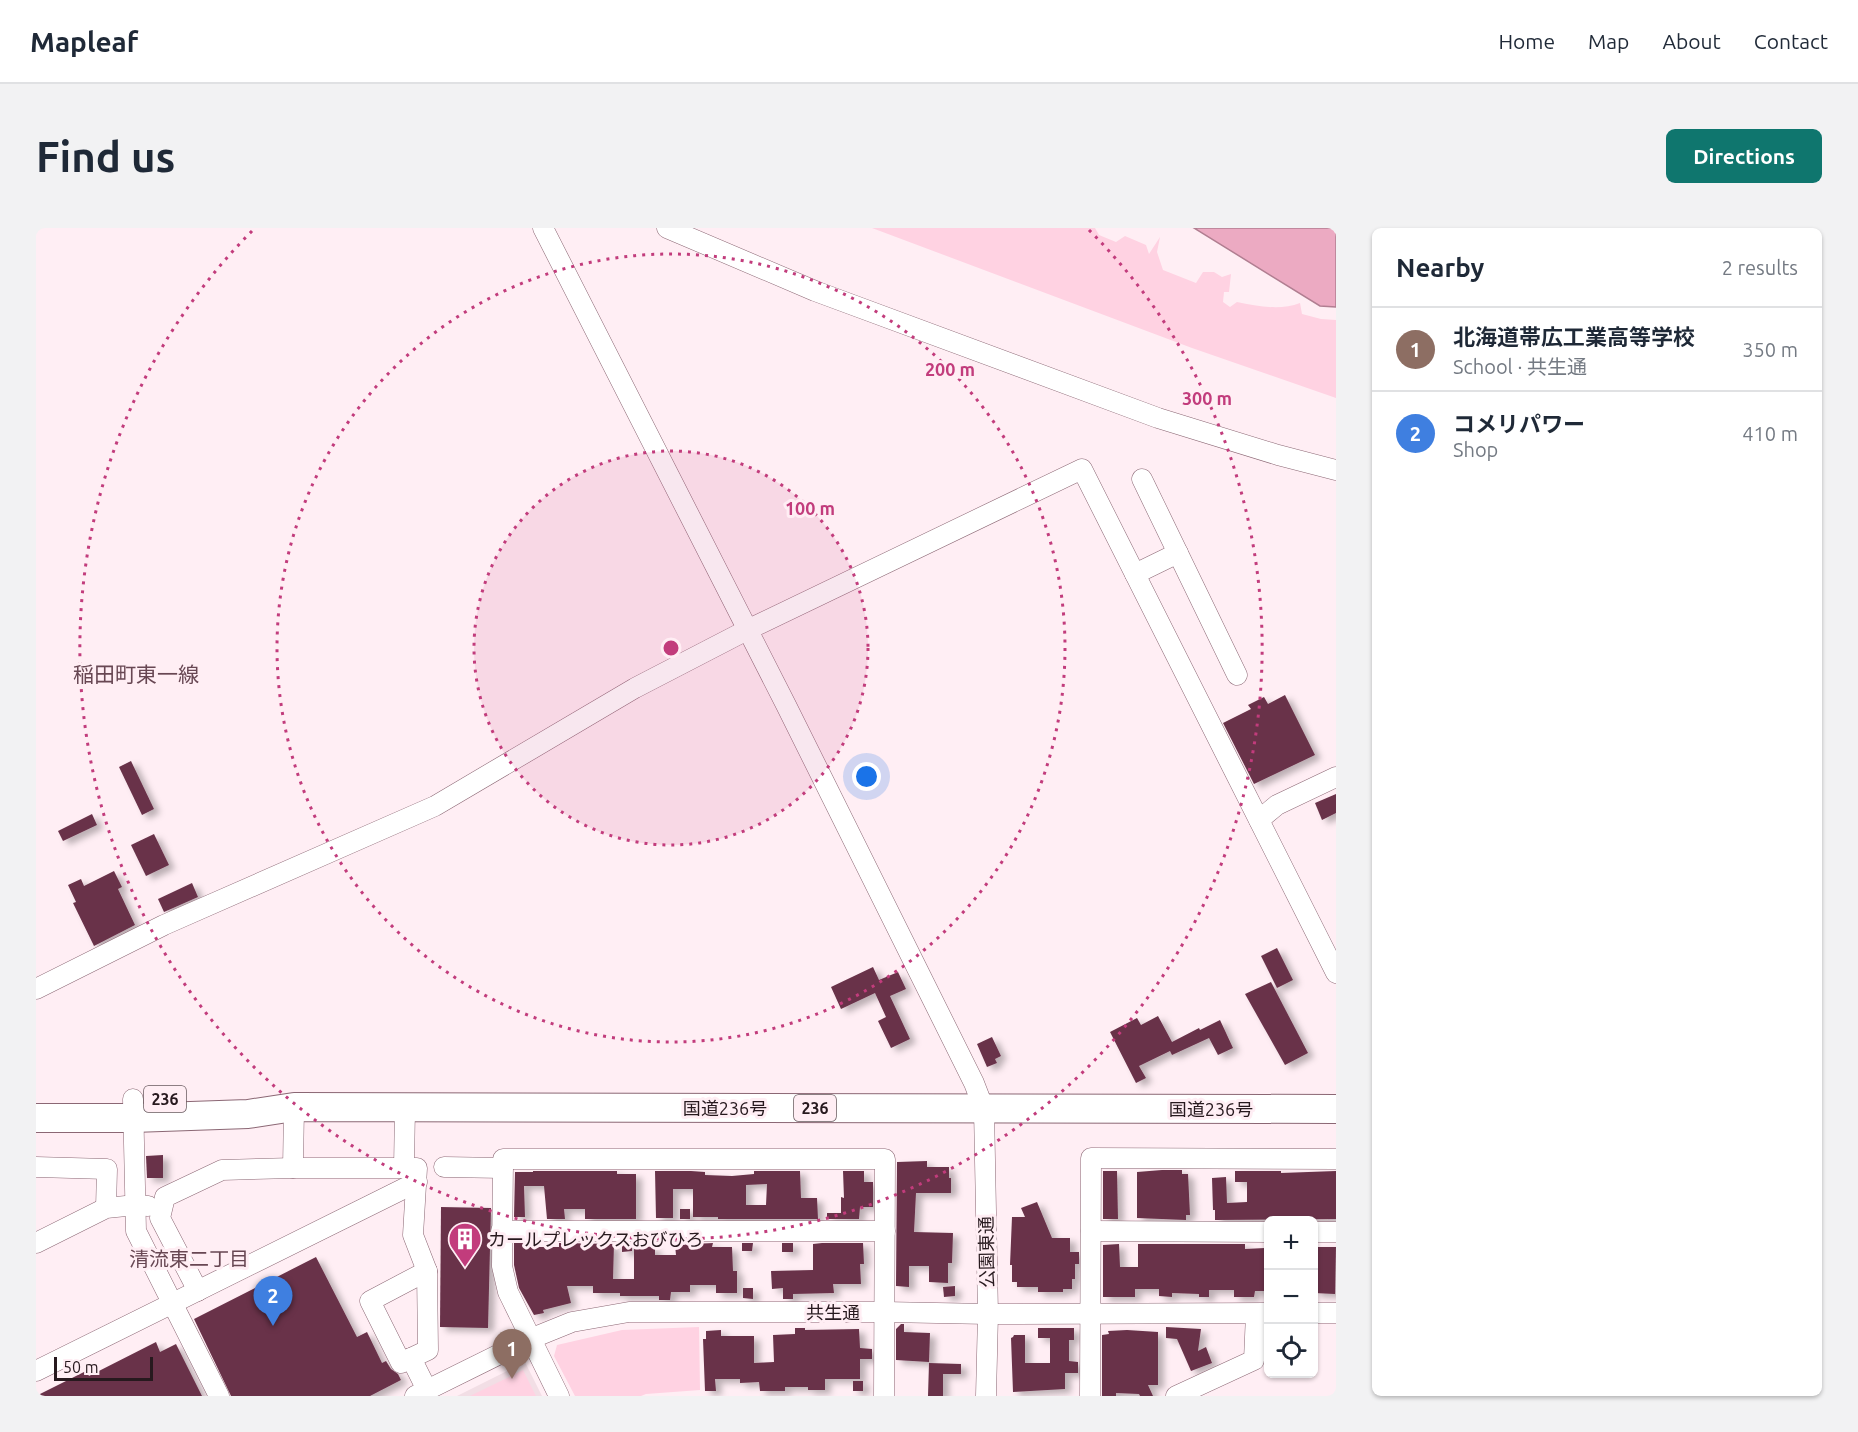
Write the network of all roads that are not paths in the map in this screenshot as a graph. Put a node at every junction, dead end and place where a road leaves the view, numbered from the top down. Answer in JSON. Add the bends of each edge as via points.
{"nodes":[{"id":1,"x":543,"y":228,"type":"edge"},
{"id":2,"x":667,"y":228,"type":"edge"},
{"id":3,"x":1336,"y":470,"type":"edge"},
{"id":4,"x":1142,"y":479,"type":"dead end"},
{"id":5,"x":1178,"y":553,"type":"junction"},
{"id":6,"x":1135,"y":574,"type":"junction"},
{"id":7,"x":747,"y":630,"type":"junction"},
{"id":8,"x":1237,"y":675,"type":"dead end"},
{"id":9,"x":1336,"y":777,"type":"edge"},
{"id":10,"x":1259,"y":820,"type":"junction"},
{"id":11,"x":1336,"y":973,"type":"edge"},
{"id":12,"x":36,"y":989,"type":"edge"},
{"id":13,"x":36,"y":1098,"type":"edge"},
{"id":14,"x":294,"y":1107,"type":"junction"},
{"id":15,"x":405,"y":1107,"type":"junction"},
{"id":16,"x":984,"y":1108,"type":"junction"},
{"id":17,"x":133,"y":1109,"type":"junction"},
{"id":18,"x":1336,"y":1109,"type":"edge"},
{"id":19,"x":36,"y":1118,"type":"edge"},
{"id":20,"x":1336,"y":1159,"type":"edge"},
{"id":21,"x":36,"y":1167,"type":"edge"},
{"id":22,"x":444,"y":1167,"type":"dead end"},
{"id":23,"x":293,"y":1168,"type":"junction"},
{"id":24,"x":503,"y":1168,"type":"junction"},
{"id":25,"x":410,"y":1175,"type":"junction"},
{"id":26,"x":136,"y":1205,"type":"junction"},
{"id":27,"x":106,"y":1208,"type":"junction"},
{"id":28,"x":163,"y":1208,"type":"junction"},
{"id":29,"x":501,"y":1231,"type":"junction"},
{"id":30,"x":885,"y":1231,"type":"junction"},
{"id":31,"x":1091,"y":1231,"type":"junction"},
{"id":32,"x":1264,"y":1232,"type":"edge"},
{"id":33,"x":1318,"y":1232,"type":"edge"},
{"id":34,"x":1336,"y":1232,"type":"edge"},
{"id":35,"x":36,"y":1243,"type":"edge"},
{"id":36,"x":427,"y":1271,"type":"junction"},
{"id":37,"x":198,"y":1291,"type":"junction"},
{"id":38,"x":172,"y":1304,"type":"junction"},
{"id":39,"x":885,"y":1312,"type":"junction"},
{"id":40,"x":1091,"y":1313,"type":"junction"},
{"id":41,"x":1262,"y":1313,"type":"edge"},
{"id":42,"x":1318,"y":1313,"type":"edge"},
{"id":43,"x":1336,"y":1313,"type":"edge"},
{"id":44,"x":987,"y":1314,"type":"junction"},
{"id":45,"x":530,"y":1339,"type":"junction"},
{"id":46,"x":411,"y":1358,"type":"junction"},
{"id":47,"x":36,"y":1371,"type":"edge"},
{"id":48,"x":421,"y":1393,"type":"edge"},
{"id":49,"x":219,"y":1396,"type":"edge"},
{"id":50,"x":559,"y":1396,"type":"edge"},
{"id":51,"x":884,"y":1396,"type":"edge"},
{"id":52,"x":986,"y":1396,"type":"edge"},
{"id":53,"x":1090,"y":1396,"type":"edge"},
{"id":54,"x":1176,"y":1396,"type":"edge"}],
"edges":[{"from":1,"to":7,"type":"street"},
{"from":2,"to":3,"type":"street","via":[[815,291],[1158,417]]},
{"from":4,"to":5,"type":"street"},
{"from":5,"to":6,"type":"street"},
{"from":5,"to":8,"type":"street"},
{"from":6,"to":7,"type":"street","via":[[1082,469]]},
{"from":6,"to":10,"type":"street"},
{"from":7,"to":12,"type":"street","via":[[635,688],[435,806],[164,925]]},
{"from":7,"to":16,"type":"street"},
{"from":9,"to":10,"type":"street","via":[[1277,805]]},
{"from":10,"to":11,"type":"street"},
{"from":13,"to":17,"type":"highway","name":"国道236号","number":"236"},
{"from":14,"to":15,"type":"highway","name":"国道236号","number":"236"},
{"from":14,"to":17,"type":"highway","name":"国道236号","number":"236","via":[[248,1114]]},
{"from":14,"to":23,"type":"street"},
{"from":15,"to":16,"type":"highway","name":"国道236号","number":"236"},
{"from":15,"to":25,"type":"street"},
{"from":16,"to":18,"type":"highway","name":"国道236号","number":"236"},
{"from":16,"to":44,"type":"street","name":"公園東通"},
{"from":17,"to":19,"type":"highway","name":"国道236号","number":"236"},
{"from":17,"to":26,"type":"street"},
{"from":20,"to":31,"type":"street","via":[[1091,1158]]},
{"from":21,"to":27,"type":"street","via":[[106,1169]]},
{"from":22,"to":24,"type":"street"},
{"from":23,"to":25,"type":"street"},
{"from":23,"to":28,"type":"street","via":[[222,1170],[165,1197]]},
{"from":24,"to":29,"type":"street"},
{"from":24,"to":30,"type":"street","via":[[503,1159],[885,1159]]},
{"from":25,"to":36,"type":"street","via":[[412,1234]]},
{"from":25,"to":37,"type":"street"},
{"from":26,"to":27,"type":"street"},
{"from":26,"to":28,"type":"street"},
{"from":26,"to":38,"type":"street","via":[[136,1231]]},
{"from":27,"to":35,"type":"street"},
{"from":28,"to":37,"type":"street","via":[[160,1218]]},
{"from":29,"to":30,"type":"street"},
{"from":29,"to":45,"type":"street","via":[[508,1292]]},
{"from":30,"to":39,"type":"street"},
{"from":31,"to":32,"type":"street"},
{"from":31,"to":40,"type":"street"},
{"from":33,"to":34,"type":"street"},
{"from":36,"to":46,"type":"street","via":[[428,1350]]},
{"from":36,"to":46,"type":"street","via":[[370,1300],[401,1362]]},
{"from":37,"to":38,"type":"street"},
{"from":38,"to":47,"type":"street"},
{"from":38,"to":49,"type":"street"},
{"from":39,"to":44,"type":"street","name":"共生通"},
{"from":39,"to":45,"type":"street","name":"共生通","via":[[629,1312],[572,1322]]},
{"from":39,"to":51,"type":"street"},
{"from":40,"to":41,"type":"street","name":"共生通"},
{"from":40,"to":44,"type":"street","name":"共生通"},
{"from":40,"to":53,"type":"street"},
{"from":41,"to":54,"type":"street","via":[[1254,1360]]},
{"from":42,"to":43,"type":"street"},
{"from":44,"to":52,"type":"street","name":"公園東通"},
{"from":45,"to":48,"type":"street","name":"共生通"},
{"from":45,"to":50,"type":"street"},
{"from":46,"to":48,"type":"street"}]}
